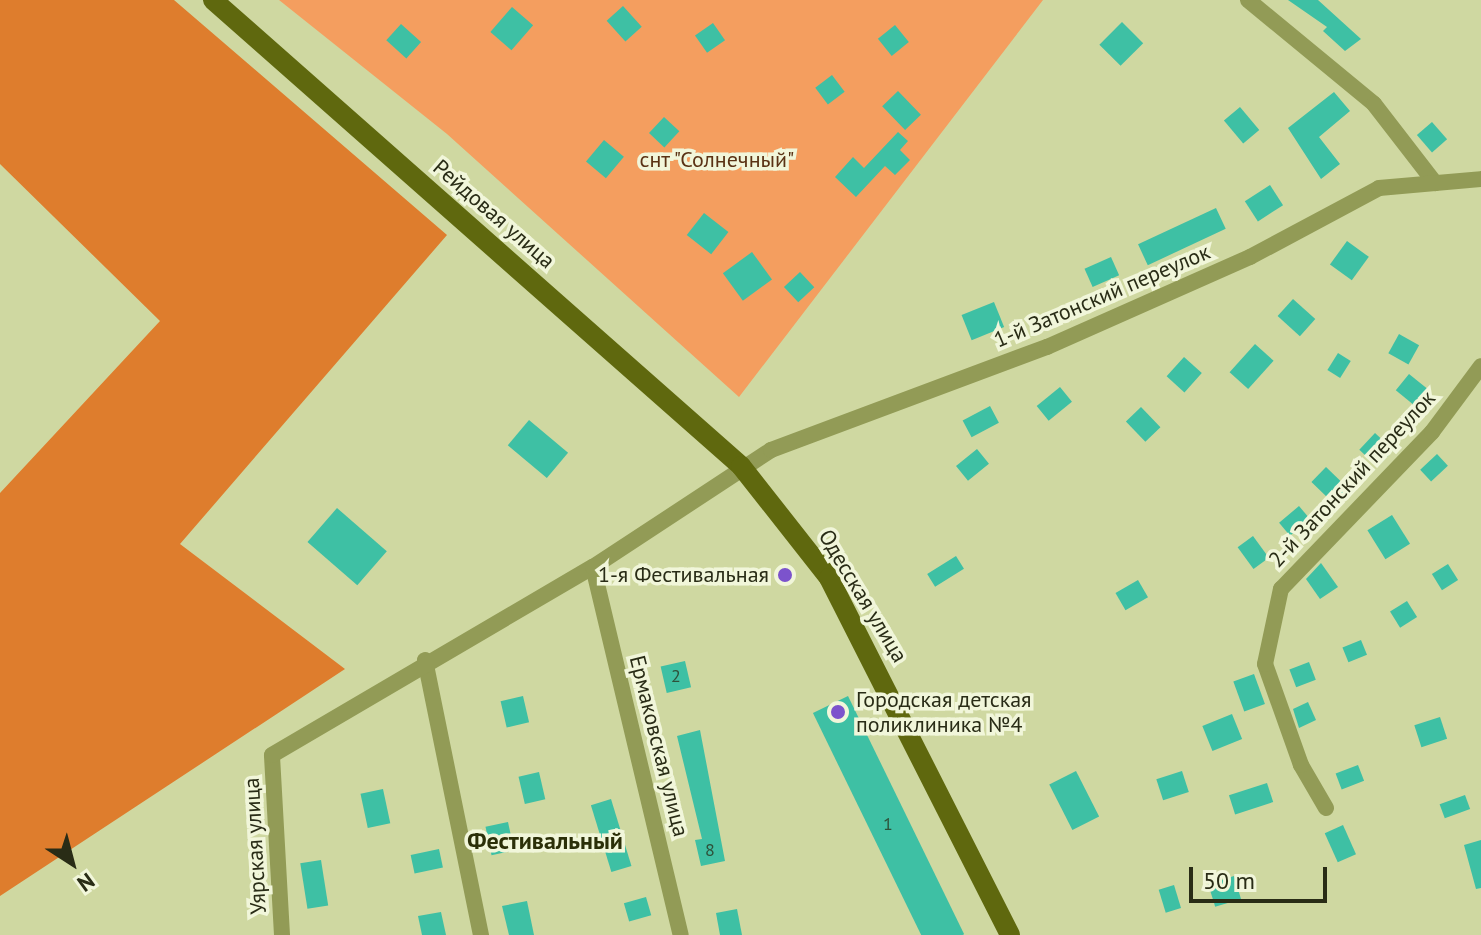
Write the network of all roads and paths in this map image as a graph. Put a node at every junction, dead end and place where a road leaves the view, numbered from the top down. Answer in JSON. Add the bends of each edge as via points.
{"nodes":[{"id":1,"x":213,"y":0,"type":"edge"},
{"id":2,"x":1248,"y":0,"type":"edge"},
{"id":3,"x":1481,"y":179,"type":"edge"},
{"id":4,"x":1435,"y":183,"type":"junction"},
{"id":5,"x":1481,"y":366,"type":"edge"},
{"id":6,"x":741,"y":466,"type":"junction"},
{"id":7,"x":593,"y":567,"type":"junction"},
{"id":8,"x":425,"y":660,"type":"junction"},
{"id":9,"x":272,"y":755,"type":"joint"},
{"id":10,"x":1326,"y":808,"type":"dead end"},
{"id":11,"x":282,"y":935,"type":"edge"},
{"id":12,"x":481,"y":935,"type":"edge"},
{"id":13,"x":681,"y":935,"type":"edge"},
{"id":14,"x":1010,"y":935,"type":"edge"}],
"edges":[{"from":1,"to":6,"type":"main road","name":"Рейдовая улица"},
{"from":2,"to":4,"type":"street","via":[[1374,104]]},
{"from":3,"to":4,"type":"street","name":"1-й Затонский переулок"},
{"from":4,"to":6,"type":"street","name":"1-й Затонский переулок","via":[[1370,192],[1250,257],[1047,347],[886,404]]},
{"from":5,"to":10,"type":"street","name":"2-й Затонский переулок","via":[[1432,432],[1281,589],[1265,664],[1301,765]]},
{"from":6,"to":7,"type":"street","name":"1-й Затонский переулок"},
{"from":6,"to":14,"type":"main road","name":"Одесская улица","via":[[829,578]]},
{"from":7,"to":8,"type":"street","name":"1-й Затонский переулок"},
{"from":7,"to":13,"type":"street","name":"Ермаковская улица"},
{"from":8,"to":9,"type":"street","name":"1-й Затонский переулок"},
{"from":8,"to":12,"type":"street"},
{"from":9,"to":11,"type":"street","name":"Уярская улица"}]}
